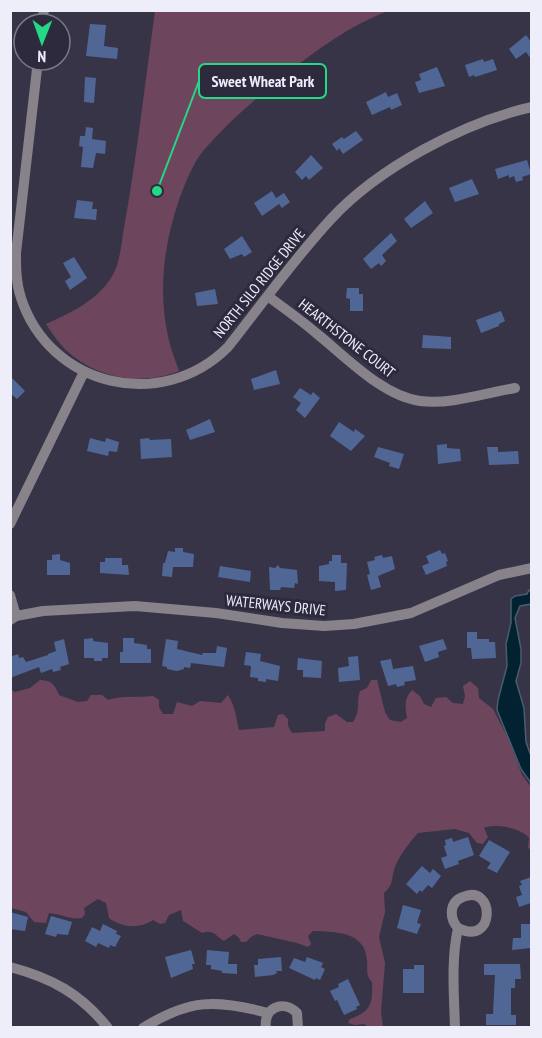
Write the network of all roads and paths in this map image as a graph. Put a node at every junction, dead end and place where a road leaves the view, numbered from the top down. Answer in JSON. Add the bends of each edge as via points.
{"nodes":[{"id":1,"x":36,"y":72,"type":"edge"},
{"id":2,"x":531,"y":107,"type":"edge"},
{"id":3,"x":16,"y":208,"type":"edge"},
{"id":4,"x":269,"y":297,"type":"junction"},
{"id":5,"x":84,"y":372,"type":"junction"},
{"id":6,"x":516,"y":388,"type":"dead end"},
{"id":7,"x":10,"y":524,"type":"edge"},
{"id":8,"x":531,"y":568,"type":"edge"},
{"id":9,"x":10,"y":596,"type":"edge"},
{"id":10,"x":13,"y":618,"type":"edge"},
{"id":11,"x":458,"y":928,"type":"dead end"},
{"id":12,"x":10,"y":966,"type":"edge"},
{"id":13,"x":268,"y":1013,"type":"junction"},
{"id":14,"x":108,"y":1028,"type":"edge"},
{"id":15,"x":143,"y":1028,"type":"edge"},
{"id":16,"x":266,"y":1028,"type":"edge"},
{"id":17,"x":298,"y":1028,"type":"edge"},
{"id":18,"x":455,"y":1028,"type":"edge"}],
"edges":[{"from":1,"to":3,"type":"street","name":"NORTH SILO RIDGE DRIVE"},
{"from":2,"to":4,"type":"street","name":"NORTH SILO RIDGE DRIVE","via":[[463,130],[413,155],[370,183],[332,217]]},
{"from":3,"to":5,"type":"street","name":"NORTH SILO RIDGE DRIVE","via":[[20,297],[43,339],[59,356]]},
{"from":4,"to":5,"type":"street","name":"NORTH SILO RIDGE DRIVE","via":[[222,353],[180,378],[131,384]]},
{"from":4,"to":6,"type":"street","name":"HEARTHSTONE COURT","via":[[392,392],[419,401],[446,402]]},
{"from":5,"to":7,"type":"street"},
{"from":8,"to":10,"type":"street","name":"WATERWAYS DRIVE","via":[[499,575],[411,613],[354,624],[289,624],[135,606],[75,608]]},
{"from":9,"to":10,"type":"street"},
{"from":11,"to":18,"type":"street","via":[[454,945]]},
{"from":12,"to":14,"type":"street","via":[[74,993]]},
{"from":13,"to":15,"type":"street","via":[[219,1003],[193,1005],[174,1010]]},
{"from":13,"to":16,"type":"street"},
{"from":13,"to":17,"type":"street","via":[[277,1006],[288,1006],[297,1013]]}]}
